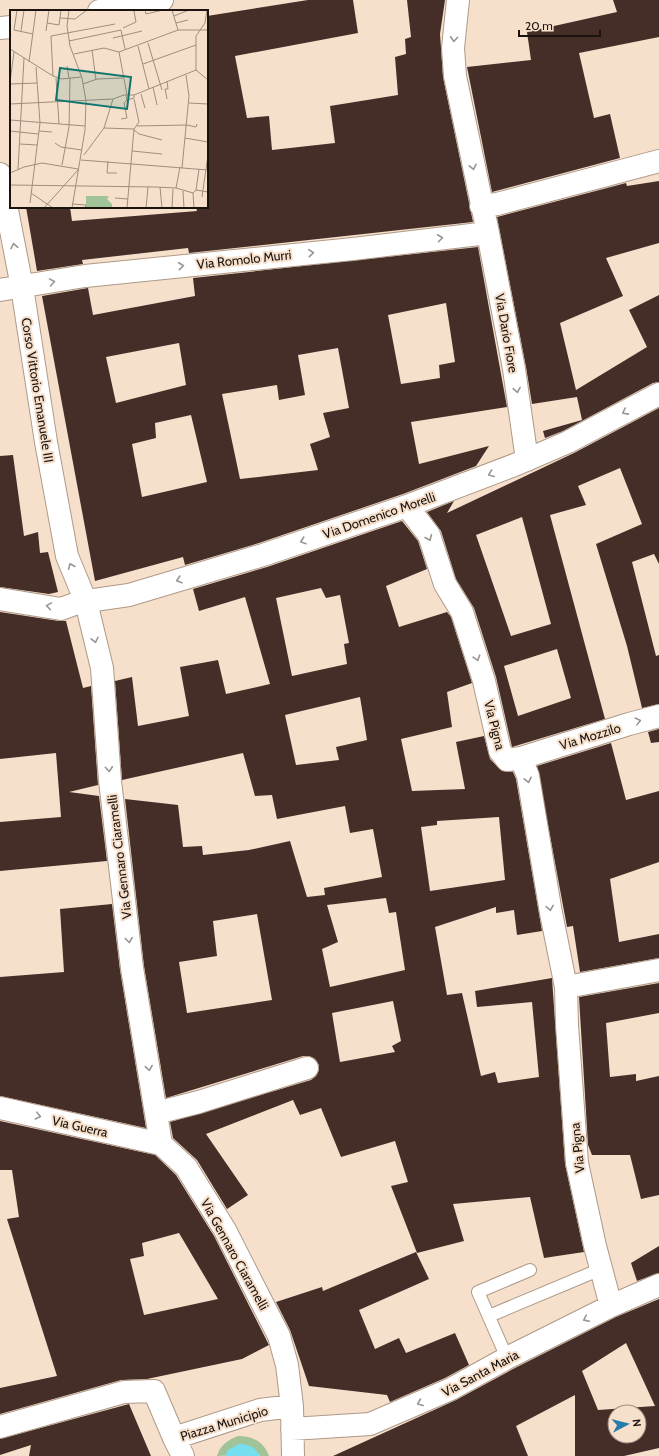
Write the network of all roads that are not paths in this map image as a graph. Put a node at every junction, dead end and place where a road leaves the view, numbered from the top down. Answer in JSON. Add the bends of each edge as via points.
{"nodes":[{"id":1,"x":162,"y":0,"type":"edge"},
{"id":2,"x":458,"y":0,"type":"edge"},
{"id":3,"x":105,"y":10,"type":"edge"},
{"id":4,"x":10,"y":26,"type":"edge"},
{"id":5,"x":0,"y":28,"type":"edge"},
{"id":6,"x":659,"y":161,"type":"edge"},
{"id":7,"x":0,"y":174,"type":"edge"},
{"id":8,"x":481,"y":206,"type":"junction"},
{"id":9,"x":488,"y":232,"type":"junction"},
{"id":10,"x":22,"y":287,"type":"junction"},
{"id":11,"x":0,"y":290,"type":"edge"},
{"id":12,"x":659,"y":394,"type":"edge"},
{"id":13,"x":528,"y":460,"type":"junction"},
{"id":14,"x":407,"y":506,"type":"junction"},
{"id":15,"x":0,"y":599,"type":"edge"},
{"id":16,"x":86,"y":602,"type":"junction"},
{"id":17,"x":659,"y":716,"type":"edge"},
{"id":18,"x":521,"y":758,"type":"junction"},
{"id":19,"x":659,"y":970,"type":"edge"},
{"id":20,"x":566,"y":987,"type":"junction"},
{"id":21,"x":307,"y":1068,"type":"dead end"},
{"id":22,"x":0,"y":1108,"type":"edge"},
{"id":23,"x":156,"y":1112,"type":"junction"},
{"id":24,"x":161,"y":1144,"type":"junction"},
{"id":25,"x":601,"y":1269,"type":"junction"},
{"id":26,"x":530,"y":1270,"type":"dead end"},
{"id":27,"x":659,"y":1285,"type":"edge"},
{"id":28,"x":611,"y":1306,"type":"junction"},
{"id":29,"x":488,"y":1316,"type":"junction"},
{"id":30,"x":507,"y":1358,"type":"junction"},
{"id":31,"x":292,"y":1406,"type":"junction"},
{"id":32,"x":0,"y":1428,"type":"edge"},
{"id":33,"x":292,"y":1429,"type":"junction"},
{"id":34,"x":179,"y":1447,"type":"edge"},
{"id":35,"x":293,"y":1456,"type":"edge"}],
"edges":[{"from":1,"to":3,"type":"street"},
{"from":2,"to":8,"type":"street","name":"Via Dario Fiore","one_way":true,"via":[[454,48],[455,76]]},
{"from":4,"to":5,"type":"street"},
{"from":6,"to":8,"type":"street"},
{"from":10,"to":7,"type":"street","name":"Corso Vittorio Emanuele III","one_way":true},
{"from":8,"to":9,"type":"street","name":"Via Dario Fiore"},
{"from":10,"to":9,"type":"street","name":"Via Romolo Murri","one_way":true,"via":[[85,276],[353,249]]},
{"from":9,"to":13,"type":"street","name":"Via Dario Fiore","one_way":true},
{"from":10,"to":11,"type":"street","name":"Via Romolo Murri"},
{"from":16,"to":10,"type":"street","name":"Corso Vittorio Emanuele III","one_way":true,"via":[[67,556]]},
{"from":12,"to":13,"type":"street","name":"Via Domenico Morelli","one_way":true},
{"from":13,"to":14,"type":"street","name":"Via Domenico Morelli","one_way":true},
{"from":14,"to":16,"type":"street","name":"Via Domenico Morelli","one_way":true,"via":[[263,555],[144,591]]},
{"from":14,"to":18,"type":"street","name":"Via Pigna","one_way":true,"via":[[429,535],[445,584],[462,612],[484,681],[500,751],[507,760]]},
{"from":16,"to":15,"type":"street","name":"Via Domenico Morelli","one_way":true,"via":[[61,608]]},
{"from":16,"to":23,"type":"street","name":"Via Gennaro Ciaramelli","one_way":true,"via":[[102,668],[110,781],[132,968]]},
{"from":18,"to":17,"type":"street","name":"Via Mozzilo","one_way":true},
{"from":18,"to":20,"type":"street","name":"Via Pigna","one_way":true,"via":[[528,776]]},
{"from":19,"to":20,"type":"street"},
{"from":20,"to":25,"type":"street","name":"Via Pigna","via":[[577,1163]]},
{"from":21,"to":23,"type":"street","via":[[199,1102]]},
{"from":22,"to":24,"type":"street","name":"Via Guerra","one_way":true},
{"from":23,"to":24,"type":"street","name":"Via Gennaro Ciaramelli"},
{"from":24,"to":31,"type":"street","name":"Via Gennaro Ciaramelli","via":[[186,1167],[225,1230],[279,1336],[287,1365]]},
{"from":25,"to":28,"type":"street","name":"Via Pigna"},
{"from":25,"to":29,"type":"lane"},
{"from":26,"to":29,"type":"lane","via":[[478,1292]]},
{"from":27,"to":28,"type":"street","name":"Via Santa Maria"},
{"from":28,"to":30,"type":"street","name":"Via Santa Maria","one_way":true},
{"from":29,"to":30,"type":"lane"},
{"from":30,"to":33,"type":"street","name":"Via Santa Maria","one_way":true,"via":[[452,1389],[370,1424]]},
{"from":31,"to":33,"type":"street"},
{"from":31,"to":34,"type":"street","name":"Piazza Municipio","via":[[260,1410]]},
{"from":32,"to":34,"type":"street","via":[[124,1392],[154,1391]]},
{"from":33,"to":35,"type":"street"}]}
